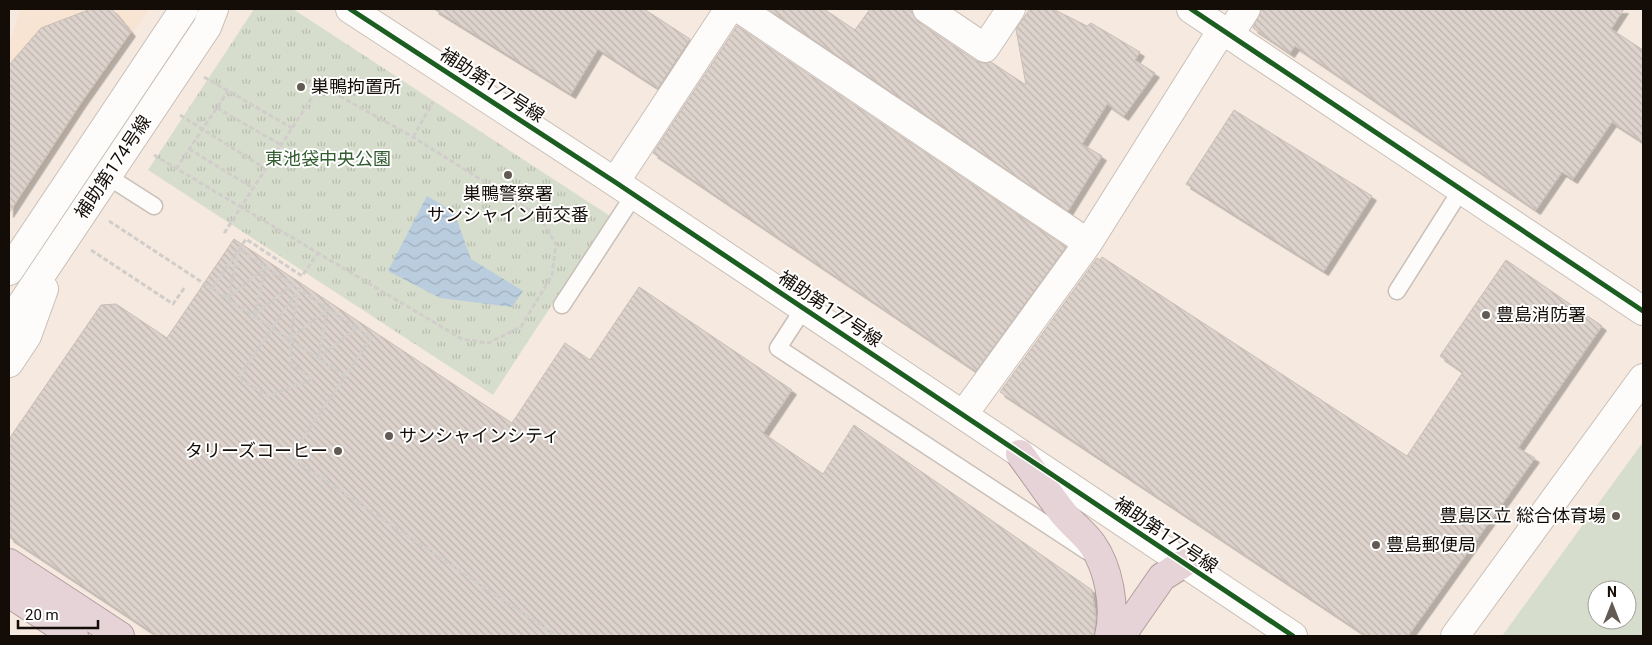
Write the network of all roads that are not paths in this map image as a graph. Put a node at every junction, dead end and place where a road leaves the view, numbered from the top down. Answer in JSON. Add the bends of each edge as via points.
{"nodes":[{"id":1,"x":184,"y":9,"type":"edge"},
{"id":2,"x":214,"y":9,"type":"edge"},
{"id":3,"x":350,"y":9,"type":"edge"},
{"id":4,"x":729,"y":9,"type":"edge"},
{"id":5,"x":740,"y":9,"type":"edge"},
{"id":6,"x":927,"y":9,"type":"edge"},
{"id":7,"x":1011,"y":9,"type":"edge"},
{"id":8,"x":1191,"y":9,"type":"edge"},
{"id":9,"x":1246,"y":9,"type":"edge"},
{"id":10,"x":1226,"y":32,"type":"junction"},
{"id":11,"x":107,"y":176,"type":"junction"},
{"id":12,"x":625,"y":188,"type":"junction"},
{"id":13,"x":1462,"y":190,"type":"junction"},
{"id":14,"x":154,"y":206,"type":"dead end"},
{"id":15,"x":1088,"y":243,"type":"junction"},
{"id":16,"x":59,"y":248,"type":"junction"},
{"id":17,"x":9,"y":271,"type":"edge"},
{"id":18,"x":1397,"y":292,"type":"dead end"},
{"id":19,"x":562,"y":305,"type":"dead end"},
{"id":20,"x":804,"y":308,"type":"junction"},
{"id":21,"x":1643,"y":311,"type":"edge"},
{"id":22,"x":9,"y":323,"type":"edge"},
{"id":23,"x":9,"y":363,"type":"edge"},
{"id":24,"x":1643,"y":378,"type":"edge"},
{"id":25,"x":963,"y":414,"type":"junction"},
{"id":26,"x":1020,"y":454,"type":"junction"},
{"id":27,"x":1102,"y":561,"type":"junction"},
{"id":28,"x":1184,"y":563,"type":"junction"},
{"id":29,"x":12,"y":564,"type":"edge"},
{"id":30,"x":9,"y":593,"type":"edge"},
{"id":31,"x":66,"y":598,"type":"dead end"},
{"id":32,"x":9,"y":612,"type":"edge"},
{"id":33,"x":44,"y":636,"type":"edge"},
{"id":34,"x":74,"y":636,"type":"edge"},
{"id":35,"x":120,"y":636,"type":"edge"},
{"id":36,"x":1109,"y":636,"type":"edge"},
{"id":37,"x":1121,"y":636,"type":"edge"},
{"id":38,"x":1144,"y":636,"type":"edge"},
{"id":39,"x":1292,"y":636,"type":"edge"},
{"id":40,"x":1455,"y":636,"type":"edge"}],
"edges":[{"from":1,"to":17,"type":"street","name":"補助第174号線"},
{"from":2,"to":11,"type":"street","name":"補助第174号線","via":[[207,27]]},
{"from":3,"to":12,"type":"street","name":"補助第177号線"},
{"from":4,"to":12,"type":"street"},
{"from":5,"to":15,"type":"street"},
{"from":6,"to":7,"type":"street","via":[[985,48]]},
{"from":8,"to":10,"type":"street"},
{"from":9,"to":10,"type":"street"},
{"from":10,"to":13,"type":"street"},
{"from":10,"to":15,"type":"street"},
{"from":11,"to":14,"type":"lane"},
{"from":11,"to":16,"type":"street","name":"補助第174号線"},
{"from":12,"to":19,"type":"lane"},
{"from":12,"to":20,"type":"street","name":"補助第177号線"},
{"from":13,"to":18,"type":"lane"},
{"from":13,"to":21,"type":"street"},
{"from":15,"to":25,"type":"street"},
{"from":16,"to":22,"type":"street","name":"補助第174号線"},
{"from":16,"to":23,"type":"street","via":[[27,336]]},
{"from":20,"to":25,"type":"street","name":"補助第177号線"},
{"from":20,"to":27,"type":"lane","via":[[778,348]]},
{"from":24,"to":40,"type":"street"},
{"from":25,"to":26,"type":"street","name":"補助第177号線"},
{"from":26,"to":27,"type":"highway"},
{"from":26,"to":28,"type":"street","name":"補助第177号線"},
{"from":27,"to":36,"type":"highway","via":[[1111,609]]},
{"from":28,"to":37,"type":"highway","via":[[1162,577]]},
{"from":28,"to":38,"type":"highway","via":[[1178,585]]},
{"from":28,"to":39,"type":"street","name":"補助第177号線"},
{"from":29,"to":31,"type":"lane"},
{"from":29,"to":35,"type":"highway"},
{"from":30,"to":34,"type":"highway"},
{"from":32,"to":33,"type":"highway"}]}
